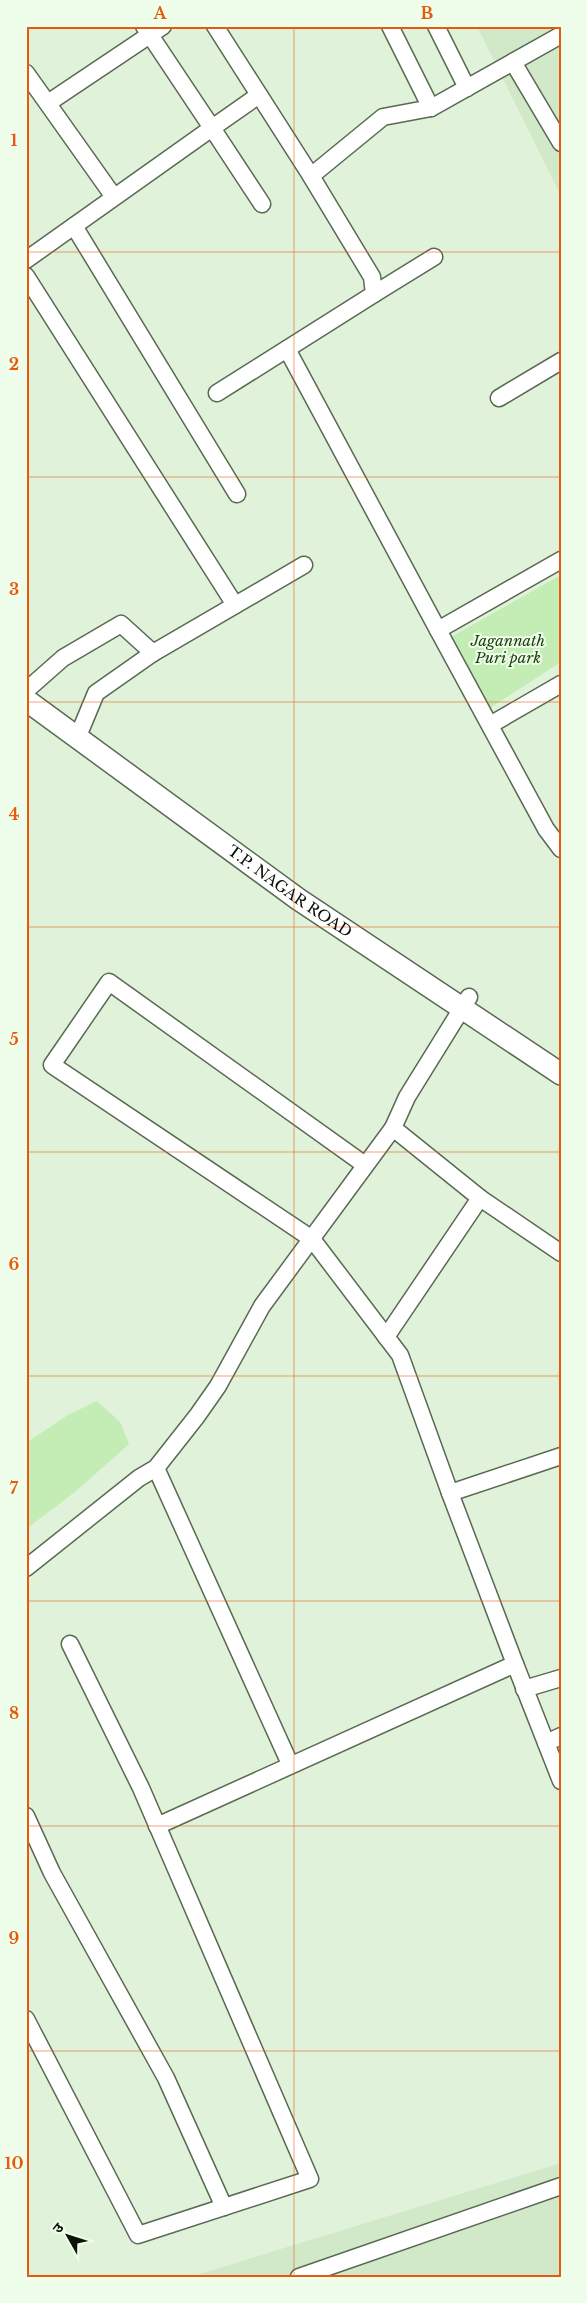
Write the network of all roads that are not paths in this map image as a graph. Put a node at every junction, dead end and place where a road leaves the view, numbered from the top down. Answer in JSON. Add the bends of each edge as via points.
{"nodes":[{"id":1,"x":215,"y":26,"type":"edge"},
{"id":2,"x":390,"y":26,"type":"edge"},
{"id":3,"x":436,"y":26,"type":"edge"},
{"id":4,"x":152,"y":29,"type":"edge"},
{"id":5,"x":561,"y":35,"type":"edge"},
{"id":6,"x":513,"y":62,"type":"junction"},
{"id":7,"x":26,"y":73,"type":"edge"},
{"id":8,"x":467,"y":88,"type":"junction"},
{"id":9,"x":259,"y":95,"type":"junction"},
{"id":10,"x":48,"y":104,"type":"junction"},
{"id":11,"x":431,"y":108,"type":"junction"},
{"id":12,"x":212,"y":128,"type":"junction"},
{"id":13,"x":561,"y":143,"type":"edge"},
{"id":14,"x":311,"y":176,"type":"junction"},
{"id":15,"x":114,"y":197,"type":"junction"},
{"id":16,"x":262,"y":204,"type":"dead end"},
{"id":17,"x":74,"y":226,"type":"junction"},
{"id":18,"x":434,"y":257,"type":"dead end"},
{"id":19,"x":26,"y":260,"type":"edge"},
{"id":20,"x":26,"y":276,"type":"edge"},
{"id":21,"x":374,"y":294,"type":"junction"},
{"id":22,"x":287,"y":349,"type":"junction"},
{"id":23,"x":561,"y":362,"type":"edge"},
{"id":24,"x":217,"y":393,"type":"dead end"},
{"id":25,"x":499,"y":398,"type":"dead end"},
{"id":26,"x":237,"y":494,"type":"dead end"},
{"id":27,"x":561,"y":560,"type":"edge"},
{"id":28,"x":304,"y":564,"type":"dead end"},
{"id":29,"x":235,"y":605,"type":"junction"},
{"id":30,"x":438,"y":630,"type":"junction"},
{"id":31,"x":153,"y":653,"type":"junction"},
{"id":32,"x":561,"y":684,"type":"edge"},
{"id":33,"x":27,"y":691,"type":"edge"},
{"id":34,"x":490,"y":725,"type":"junction"},
{"id":35,"x":81,"y":728,"type":"junction"},
{"id":36,"x":560,"y":846,"type":"edge"},
{"id":37,"x":465,"y":1002,"type":"junction"},
{"id":38,"x":558,"y":1065,"type":"edge"},
{"id":39,"x":393,"y":1128,"type":"junction"},
{"id":40,"x":364,"y":1165,"type":"junction"},
{"id":41,"x":480,"y":1198,"type":"junction"},
{"id":42,"x":312,"y":1239,"type":"junction"},
{"id":43,"x":561,"y":1253,"type":"edge"},
{"id":44,"x":386,"y":1337,"type":"junction"},
{"id":45,"x":561,"y":1456,"type":"edge"},
{"id":46,"x":156,"y":1468,"type":"junction"},
{"id":47,"x":450,"y":1493,"type":"junction"},
{"id":48,"x":26,"y":1568,"type":"edge"},
{"id":49,"x":70,"y":1644,"type":"dead end"},
{"id":50,"x":515,"y":1664,"type":"junction"},
{"id":51,"x":561,"y":1678,"type":"edge"},
{"id":52,"x":524,"y":1689,"type":"junction"},
{"id":53,"x":561,"y":1736,"type":"edge"},
{"id":54,"x":546,"y":1743,"type":"junction"},
{"id":55,"x":290,"y":1764,"type":"junction"},
{"id":56,"x":561,"y":1780,"type":"edge"},
{"id":57,"x":26,"y":1816,"type":"edge"},
{"id":58,"x":157,"y":1826,"type":"junction"},
{"id":59,"x":26,"y":2019,"type":"edge"},
{"id":60,"x":561,"y":2186,"type":"edge"},
{"id":61,"x":224,"y":2207,"type":"junction"},
{"id":62,"x":298,"y":2277,"type":"edge"}],
"edges":[{"from":1,"to":9,"type":"street"},
{"from":2,"to":11,"type":"street"},
{"from":3,"to":8,"type":"street"},
{"from":4,"to":10,"type":"street"},
{"from":4,"to":12,"type":"street"},
{"from":5,"to":6,"type":"street"},
{"from":6,"to":8,"type":"street"},
{"from":6,"to":13,"type":"street"},
{"from":7,"to":10,"type":"street"},
{"from":8,"to":11,"type":"street"},
{"from":9,"to":12,"type":"street"},
{"from":9,"to":14,"type":"street"},
{"from":10,"to":15,"type":"street"},
{"from":11,"to":14,"type":"street","via":[[382,117]]},
{"from":12,"to":15,"type":"street"},
{"from":12,"to":16,"type":"street"},
{"from":14,"to":21,"type":"street","via":[[372,277]]},
{"from":15,"to":17,"type":"street"},
{"from":17,"to":19,"type":"street"},
{"from":17,"to":26,"type":"street"},
{"from":18,"to":21,"type":"street"},
{"from":20,"to":29,"type":"street"},
{"from":21,"to":22,"type":"street"},
{"from":22,"to":24,"type":"street"},
{"from":22,"to":30,"type":"street"},
{"from":23,"to":25,"type":"street"},
{"from":27,"to":30,"type":"street"},
{"from":28,"to":29,"type":"street"},
{"from":29,"to":31,"type":"street"},
{"from":30,"to":34,"type":"street"},
{"from":31,"to":33,"type":"street","via":[[122,624],[63,658]]},
{"from":31,"to":35,"type":"street","via":[[96,693]]},
{"from":32,"to":34,"type":"street"},
{"from":33,"to":35,"type":"main road"},
{"from":33,"to":37,"type":"main road","name":"T.P. NAGAR ROAD","via":[[298,899]]},
{"from":34,"to":36,"type":"street","via":[[546,829]]},
{"from":35,"to":37,"type":"main road","via":[[278,872]]},
{"from":37,"to":38,"type":"main road","name":"T.P. NAGAR ROAD"},
{"from":37,"to":39,"type":"street","via":[[407,1096]]},
{"from":39,"to":40,"type":"street"},
{"from":39,"to":41,"type":"street"},
{"from":40,"to":42,"type":"street"},
{"from":40,"to":42,"type":"street","via":[[109,982],[52,1065]]},
{"from":41,"to":43,"type":"street"},
{"from":41,"to":44,"type":"street"},
{"from":42,"to":44,"type":"street"},
{"from":42,"to":46,"type":"street","via":[[262,1306],[218,1386]]},
{"from":44,"to":47,"type":"street","via":[[400,1355]]},
{"from":45,"to":47,"type":"street"},
{"from":46,"to":48,"type":"street"},
{"from":46,"to":55,"type":"street"},
{"from":47,"to":50,"type":"street"},
{"from":49,"to":58,"type":"street"},
{"from":50,"to":52,"type":"street"},
{"from":50,"to":55,"type":"street"},
{"from":51,"to":52,"type":"street"},
{"from":52,"to":54,"type":"street"},
{"from":53,"to":54,"type":"street"},
{"from":54,"to":56,"type":"street"},
{"from":55,"to":58,"type":"street"},
{"from":57,"to":61,"type":"street","via":[[52,1873],[166,2078]]},
{"from":58,"to":61,"type":"street","via":[[310,2179]]},
{"from":59,"to":61,"type":"street","via":[[138,2235]]},
{"from":60,"to":62,"type":"street"}]}
